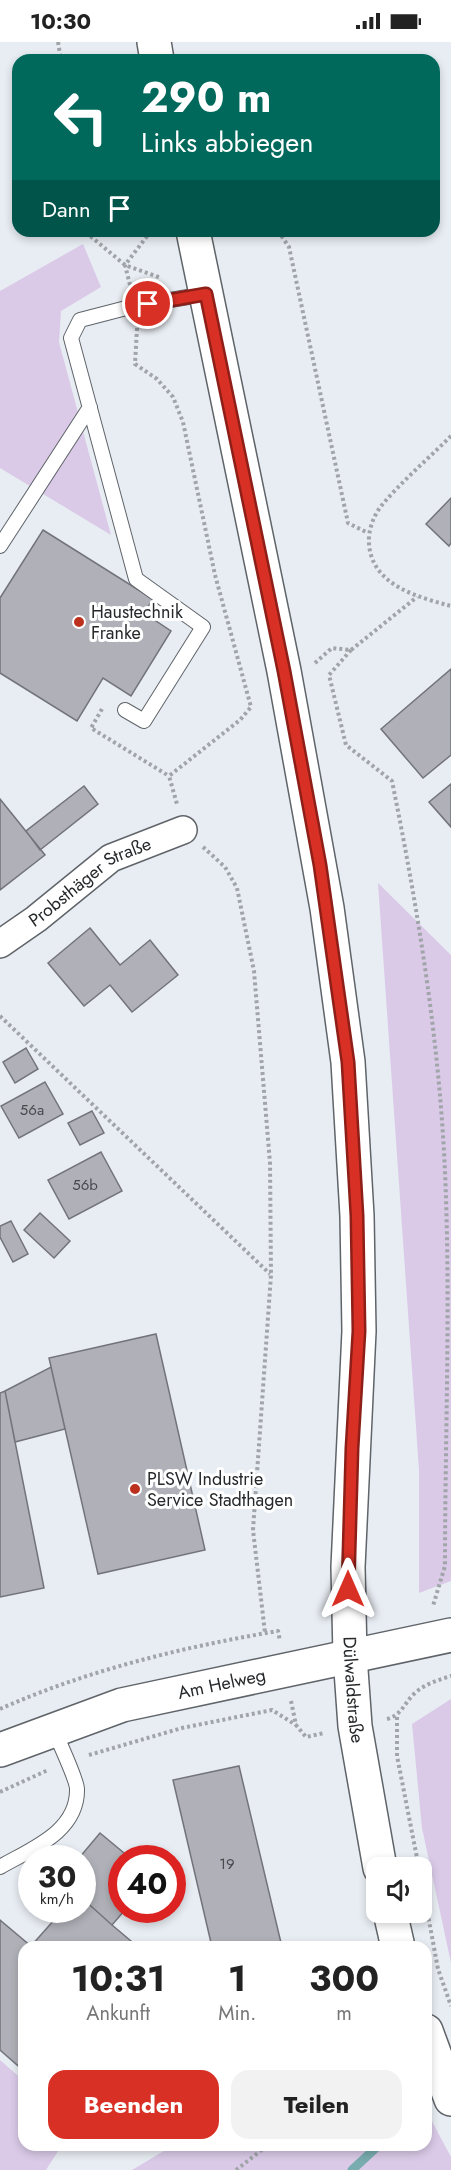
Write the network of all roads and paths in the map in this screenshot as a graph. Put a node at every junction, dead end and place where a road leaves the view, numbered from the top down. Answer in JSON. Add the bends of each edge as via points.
{"nodes":[{"id":1,"x":91,"y":237,"type":"edge"},
{"id":2,"x":146,"y":237,"type":"edge"},
{"id":3,"x":194,"y":237,"type":"edge"},
{"id":4,"x":282,"y":237,"type":"edge"},
{"id":5,"x":125,"y":265,"type":"junction"},
{"id":6,"x":206,"y":294,"type":"junction"},
{"id":7,"x":134,"y":306,"type":"junction"},
{"id":8,"x":90,"y":407,"type":"junction"},
{"id":9,"x":451,"y":436,"type":"edge"},
{"id":10,"x":368,"y":533,"type":"junction"},
{"id":11,"x":0,"y":546,"type":"edge"},
{"id":12,"x":417,"y":597,"type":"junction"},
{"id":13,"x":451,"y":606,"type":"edge"},
{"id":14,"x":351,"y":650,"type":"junction"},
{"id":15,"x":315,"y":663,"type":"dead end"},
{"id":16,"x":125,"y":710,"type":"dead end"},
{"id":17,"x":183,"y":830,"type":"junction"},
{"id":18,"x":0,"y":944,"type":"edge"},
{"id":19,"x":0,"y":1016,"type":"edge"},
{"id":20,"x":271,"y":1275,"type":"junction"},
{"id":21,"x":265,"y":1633,"type":"dead end"},
{"id":22,"x":444,"y":1637,"type":"edge"},
{"id":23,"x":350,"y":1656,"type":"junction"},
{"id":24,"x":285,"y":1669,"type":"junction"},
{"id":25,"x":451,"y":1676,"type":"edge"},
{"id":26,"x":397,"y":1716,"type":"junction"},
{"id":27,"x":296,"y":1725,"type":"junction"},
{"id":28,"x":355,"y":1726,"type":"junction"},
{"id":29,"x":53,"y":1728,"type":"junction"},
{"id":30,"x":0,"y":1750,"type":"edge"},
{"id":31,"x":67,"y":1762,"type":"junction"},
{"id":32,"x":0,"y":1792,"type":"edge"},
{"id":33,"x":378,"y":1857,"type":"edge"},
{"id":34,"x":416,"y":1857,"type":"edge"},
{"id":35,"x":0,"y":1867,"type":"edge"},
{"id":36,"x":393,"y":1923,"type":"edge"},
{"id":37,"x":429,"y":1923,"type":"edge"},
{"id":38,"x":397,"y":1941,"type":"edge"},
{"id":39,"x":451,"y":2006,"type":"edge"},
{"id":40,"x":432,"y":2047,"type":"edge"},
{"id":41,"x":451,"y":2099,"type":"edge"},
{"id":42,"x":260,"y":2151,"type":"edge"},
{"id":43,"x":236,"y":2170,"type":"edge"}],
"edges":[{"from":1,"to":5,"type":"path"},
{"from":2,"to":5,"type":"path"},
{"from":3,"to":6,"type":"street","name":"Dülwaldstraße"},
{"from":4,"to":10,"type":"path","via":[[289,247],[348,523]]},
{"from":5,"to":6,"type":"path"},
{"from":5,"to":7,"type":"path"},
{"from":6,"to":7,"type":"lane"},
{"from":6,"to":23,"type":"street","name":"Dülwaldstraße","via":[[307,795],[348,1062],[359,1331],[348,1567]]},
{"from":7,"to":8,"type":"lane","via":[[80,320],[71,338]]},
{"from":7,"to":17,"type":"path","via":[[139,336],[135,364],[157,379],[173,397],[183,422],[214,575],[251,707],[169,776]]},
{"from":8,"to":11,"type":"lane"},
{"from":8,"to":16,"type":"lane","via":[[136,579],[203,627],[144,721]]},
{"from":9,"to":10,"type":"path","via":[[380,507]]},
{"from":10,"to":12,"type":"path","via":[[370,559],[386,580]]},
{"from":12,"to":13,"type":"path"},
{"from":12,"to":14,"type":"path"},
{"from":14,"to":15,"type":"path","via":[[332,648]]},
{"from":14,"to":22,"type":"path","via":[[329,675],[346,745],[392,781],[432,1013],[446,1198],[446,1566],[432,1609]]},
{"from":17,"to":18,"type":"street","name":"Probsthäger Straße","via":[[111,858]]},
{"from":17,"to":20,"type":"path","via":[[225,867],[237,888],[254,971],[270,1163]]},
{"from":19,"to":20,"type":"path"},
{"from":20,"to":21,"type":"path","via":[[253,1530]]},
{"from":22,"to":23,"type":"street","name":"Am Helweg"},
{"from":23,"to":24,"type":"street","name":"Am Helweg"},
{"from":23,"to":28,"type":"street","name":"Dülwaldstraße"},
{"from":24,"to":27,"type":"path"},
{"from":24,"to":29,"type":"street","name":"Am Helweg","via":[[122,1705]]},
{"from":25,"to":26,"type":"path","via":[[431,1682],[415,1693]]},
{"from":26,"to":28,"type":"path"},
{"from":26,"to":34,"type":"path","via":[[397,1756]]},
{"from":27,"to":28,"type":"path","via":[[306,1737]]},
{"from":27,"to":31,"type":"path","via":[[272,1710],[182,1728]]},
{"from":28,"to":33,"type":"street","name":"Dülwaldstraße"},
{"from":29,"to":30,"type":"street","name":"Am Helweg"},
{"from":29,"to":31,"type":"lane"},
{"from":31,"to":32,"type":"path"},
{"from":31,"to":35,"type":"lane","via":[[78,1788],[72,1815],[52,1837]]},
{"from":36,"to":38,"type":"street"},
{"from":37,"to":39,"type":"path","via":[[438,1969]]},
{"from":40,"to":41,"type":"street"},
{"from":42,"to":43,"type":"path"}]}
